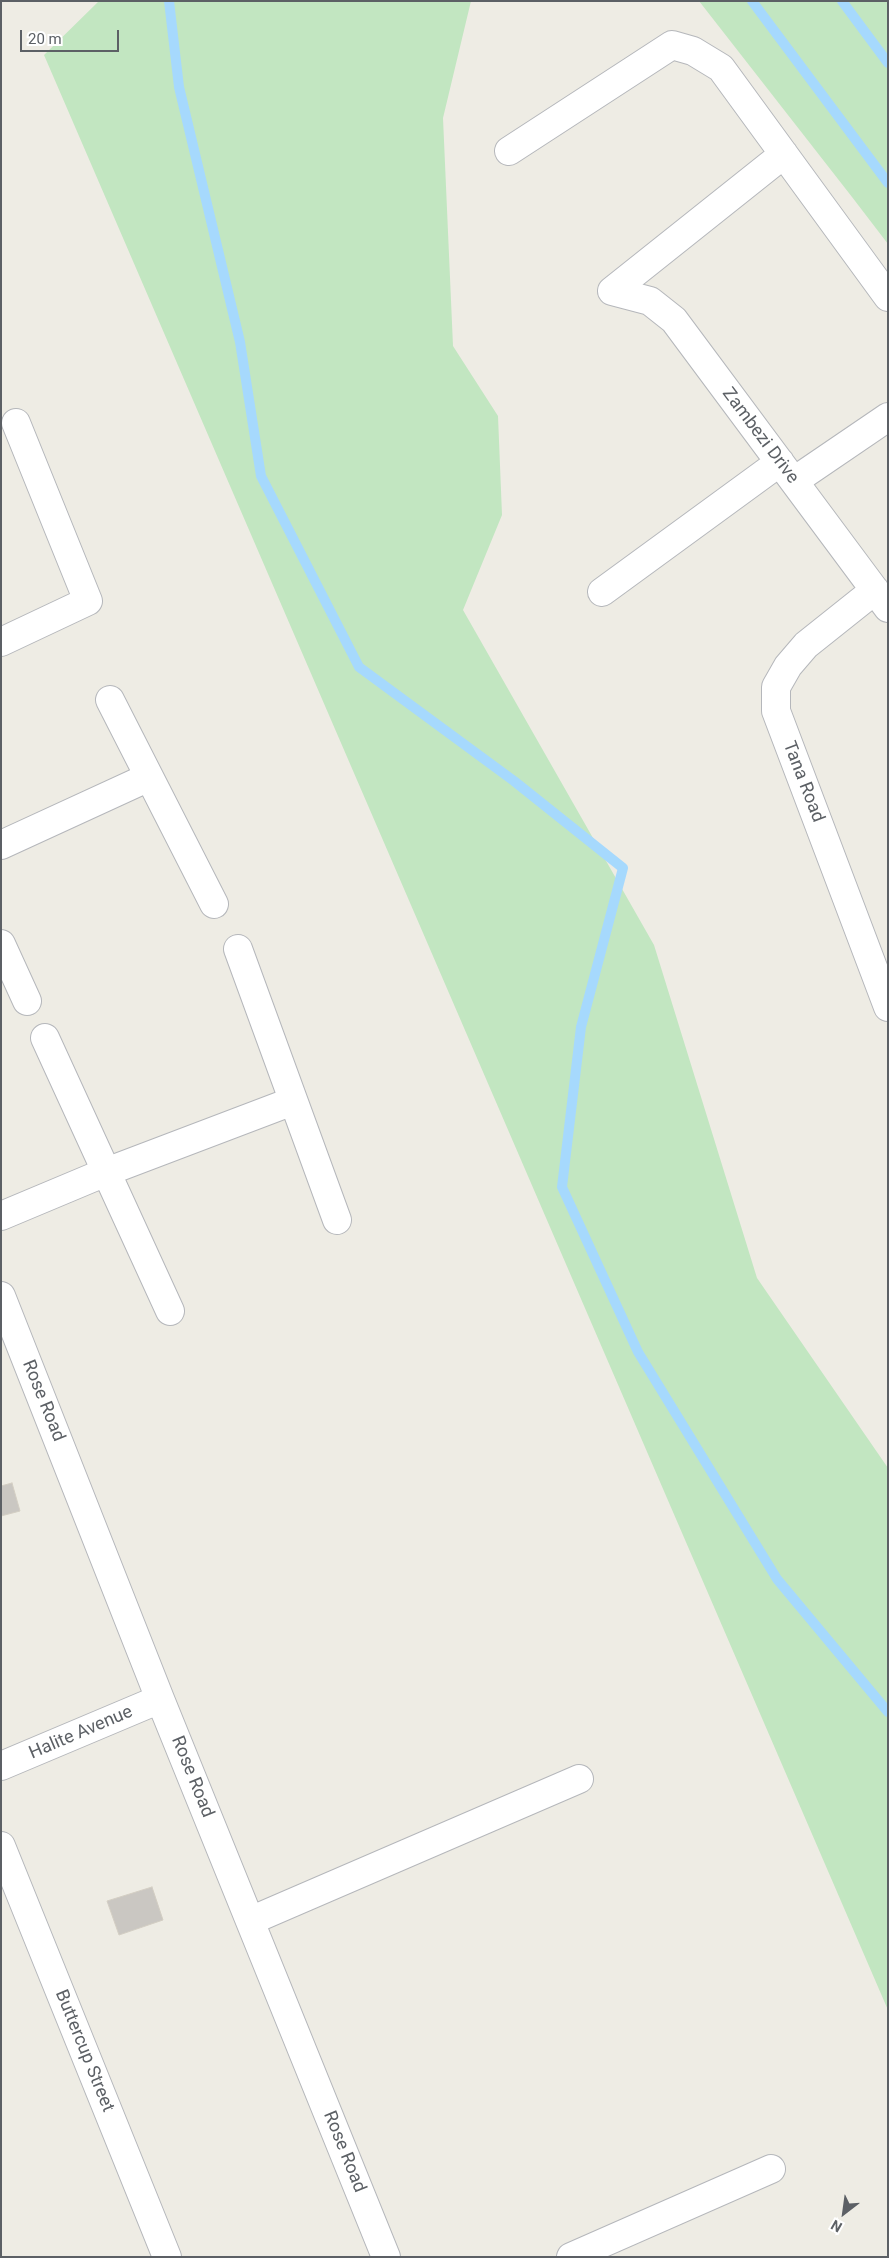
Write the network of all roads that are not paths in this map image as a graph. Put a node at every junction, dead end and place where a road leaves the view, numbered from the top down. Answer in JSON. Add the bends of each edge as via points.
{"nodes":[{"id":1,"x":509,"y":151,"type":"dead end"},
{"id":2,"x":784,"y":154,"type":"junction"},
{"id":3,"x":888,"y":297,"type":"edge"},
{"id":4,"x":888,"y":417,"type":"edge"},
{"id":5,"x":16,"y":424,"type":"dead end"},
{"id":6,"x":787,"y":472,"type":"junction"},
{"id":7,"x":602,"y":592,"type":"dead end"},
{"id":8,"x":881,"y":599,"type":"edge"},
{"id":9,"x":1,"y":642,"type":"edge"},
{"id":10,"x":110,"y":700,"type":"dead end"},
{"id":11,"x":149,"y":777,"type":"junction"},
{"id":12,"x":1,"y":845,"type":"edge"},
{"id":13,"x":214,"y":904,"type":"dead end"},
{"id":14,"x":1,"y":944,"type":"edge"},
{"id":15,"x":238,"y":949,"type":"dead end"},
{"id":16,"x":27,"y":1001,"type":"dead end"},
{"id":17,"x":888,"y":1007,"type":"edge"},
{"id":18,"x":45,"y":1038,"type":"dead end"},
{"id":19,"x":293,"y":1101,"type":"junction"},
{"id":20,"x":106,"y":1172,"type":"junction"},
{"id":21,"x":1,"y":1216,"type":"edge"},
{"id":22,"x":336,"y":1220,"type":"dead end"},
{"id":23,"x":1,"y":1296,"type":"edge"},
{"id":24,"x":170,"y":1311,"type":"dead end"},
{"id":25,"x":160,"y":1699,"type":"junction"},
{"id":26,"x":1,"y":1766,"type":"edge"},
{"id":27,"x":579,"y":1779,"type":"dead end"},
{"id":28,"x":1,"y":1846,"type":"edge"},
{"id":29,"x":250,"y":1921,"type":"junction"},
{"id":30,"x":771,"y":2169,"type":"dead end"},
{"id":31,"x":167,"y":2257,"type":"edge"},
{"id":32,"x":386,"y":2257,"type":"edge"},
{"id":33,"x":570,"y":2257,"type":"edge"}],
"edges":[{"from":1,"to":2,"type":"street","via":[[672,45],[693,51],[721,68]]},
{"from":2,"to":3,"type":"street"},
{"from":2,"to":6,"type":"street","name":"Zambezi Drive","via":[[612,291],[650,301],[674,320]]},
{"from":4,"to":6,"type":"street"},
{"from":5,"to":9,"type":"street","via":[[88,601]]},
{"from":6,"to":7,"type":"street"},
{"from":6,"to":8,"type":"street","name":"Zambezi Drive"},
{"from":8,"to":17,"type":"street","name":"Tana Road","via":[[806,645],[776,687],[776,711]]},
{"from":10,"to":11,"type":"street"},
{"from":11,"to":12,"type":"street"},
{"from":11,"to":13,"type":"street"},
{"from":14,"to":16,"type":"street"},
{"from":15,"to":19,"type":"street"},
{"from":18,"to":20,"type":"street"},
{"from":19,"to":20,"type":"street"},
{"from":19,"to":22,"type":"street"},
{"from":20,"to":21,"type":"street"},
{"from":20,"to":24,"type":"street"},
{"from":23,"to":25,"type":"street","name":"Rose Road"},
{"from":25,"to":26,"type":"street","name":"Halite Avenue"},
{"from":25,"to":29,"type":"street","name":"Rose Road"},
{"from":27,"to":29,"type":"street"},
{"from":28,"to":31,"type":"street","name":"Buttercup Street"},
{"from":29,"to":32,"type":"street","name":"Rose Road"},
{"from":30,"to":33,"type":"street"}]}
